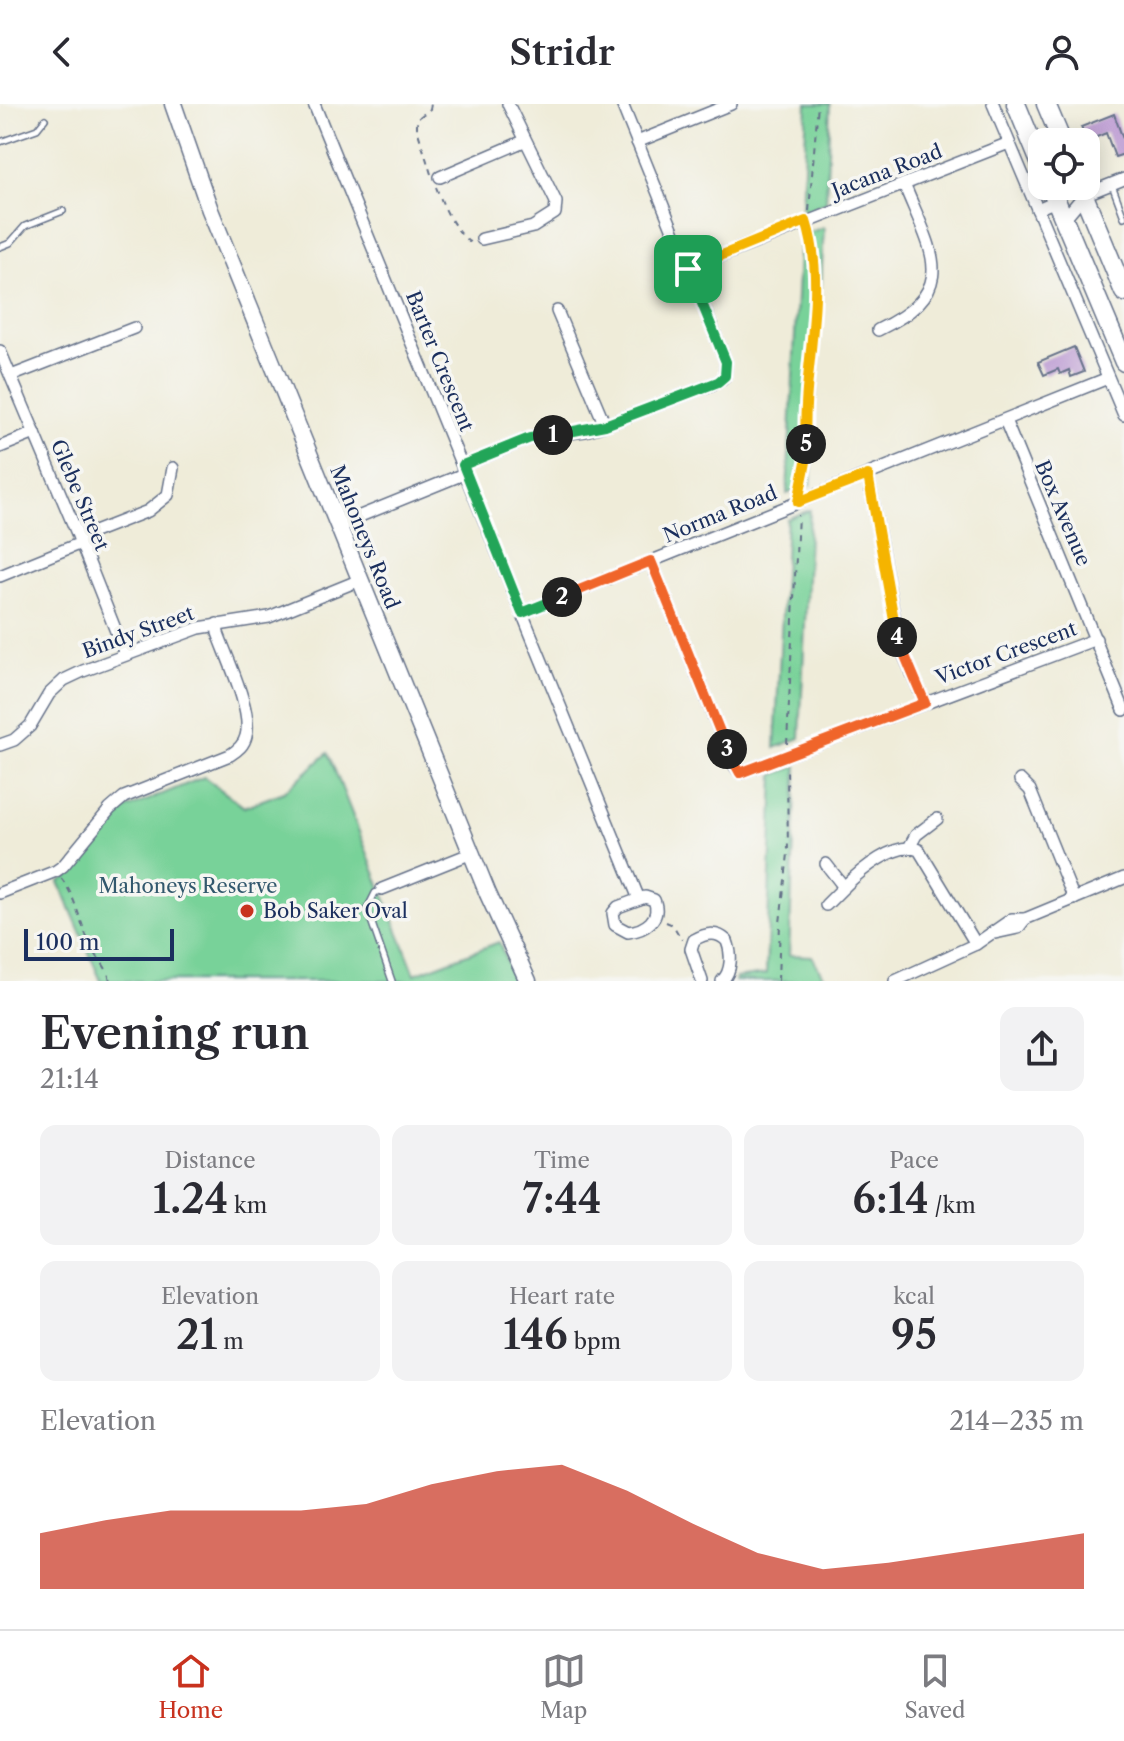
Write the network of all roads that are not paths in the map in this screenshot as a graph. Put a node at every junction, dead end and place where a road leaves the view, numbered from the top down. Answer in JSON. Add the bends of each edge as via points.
{"nodes":[{"id":1,"x":173,"y":104,"type":"edge"},
{"id":2,"x":314,"y":104,"type":"edge"},
{"id":3,"x":508,"y":104,"type":"edge"},
{"id":4,"x":622,"y":104,"type":"edge"},
{"id":5,"x":731,"y":104,"type":"edge"},
{"id":6,"x":993,"y":104,"type":"edge"},
{"id":7,"x":1016,"y":104,"type":"edge"},
{"id":8,"x":1046,"y":104,"type":"edge"},
{"id":9,"x":45,"y":119,"type":"dead end"},
{"id":10,"x":1056,"y":128,"type":"edge"},
{"id":11,"x":1028,"y":133,"type":"edge"},
{"id":12,"x":524,"y":141,"type":"junction"},
{"id":13,"x":0,"y":142,"type":"edge"},
{"id":14,"x":637,"y":142,"type":"junction"},
{"id":15,"x":1009,"y":143,"type":"junction"},
{"id":16,"x":440,"y":177,"type":"dead end"},
{"id":17,"x":1124,"y":179,"type":"edge"},
{"id":18,"x":904,"y":184,"type":"junction"},
{"id":19,"x":1112,"y":184,"type":"junction"},
{"id":20,"x":1100,"y":186,"type":"edge"},
{"id":21,"x":1052,"y":200,"type":"edge"},
{"id":22,"x":1066,"y":200,"type":"edge"},
{"id":23,"x":1066,"y":200,"type":"edge"},
{"id":24,"x":1072,"y":200,"type":"edge"},
{"id":25,"x":1037,"y":209,"type":"junction"},
{"id":26,"x":63,"y":211,"type":"dead end"},
{"id":27,"x":1124,"y":217,"type":"edge"},
{"id":28,"x":1064,"y":219,"type":"junction"},
{"id":29,"x":482,"y":239,"type":"dead end"},
{"id":30,"x":0,"y":247,"type":"edge"},
{"id":31,"x":688,"y":269,"type":"junction"},
{"id":32,"x":1124,"y":292,"type":"edge"},
{"id":33,"x":557,"y":311,"type":"dead end"},
{"id":34,"x":134,"y":328,"type":"dead end"},
{"id":35,"x":878,"y":330,"type":"dead end"},
{"id":36,"x":0,"y":351,"type":"edge"},
{"id":37,"x":1124,"y":362,"type":"edge"},
{"id":38,"x":11,"y":376,"type":"junction"},
{"id":39,"x":1108,"y":378,"type":"junction"},
{"id":40,"x":1124,"y":415,"type":"edge"},
{"id":41,"x":1005,"y":420,"type":"junction"},
{"id":42,"x":605,"y":425,"type":"junction"},
{"id":43,"x":35,"y":433,"type":"junction"},
{"id":44,"x":0,"y":447,"type":"edge"},
{"id":45,"x":173,"y":468,"type":"dead end"},
{"id":46,"x":464,"y":469,"type":"junction"},
{"id":47,"x":868,"y":475,"type":"junction"},
{"id":48,"x":338,"y":525,"type":"junction"},
{"id":49,"x":80,"y":541,"type":"junction"},
{"id":50,"x":651,"y":561,"type":"junction"},
{"id":51,"x":0,"y":576,"type":"edge"},
{"id":52,"x":360,"y":580,"type":"junction"},
{"id":53,"x":522,"y":613,"type":"junction"},
{"id":54,"x":217,"y":624,"type":"junction"},
{"id":55,"x":1096,"y":639,"type":"junction"},
{"id":56,"x":125,"y":654,"type":"junction"},
{"id":57,"x":925,"y":703,"type":"junction"},
{"id":58,"x":1124,"y":710,"type":"edge"},
{"id":59,"x":0,"y":745,"type":"edge"},
{"id":60,"x":1020,"y":780,"type":"dead end"},
{"id":61,"x":937,"y":819,"type":"dead end"},
{"id":62,"x":910,"y":846,"type":"junction"},
{"id":63,"x":472,"y":853,"type":"junction"},
{"id":64,"x":826,"y":864,"type":"dead end"},
{"id":65,"x":1124,"y":878,"type":"edge"},
{"id":66,"x":844,"y":887,"type":"junction"},
{"id":67,"x":382,"y":889,"type":"joint"},
{"id":68,"x":0,"y":893,"type":"edge"},
{"id":69,"x":639,"y":899,"type":"junction"},
{"id":70,"x":1074,"y":899,"type":"junction"},
{"id":71,"x":826,"y":905,"type":"dead end"},
{"id":72,"x":976,"y":944,"type":"junction"},
{"id":73,"x":914,"y":977,"type":"edge"},
{"id":74,"x":392,"y":981,"type":"edge"},
{"id":75,"x":528,"y":981,"type":"edge"},
{"id":76,"x":702,"y":981,"type":"edge"},
{"id":77,"x":722,"y":981,"type":"edge"},
{"id":78,"x":895,"y":981,"type":"edge"}],
"edges":[{"from":1,"to":48,"type":"main road","name":"Mahoneys Road"},
{"from":2,"to":46,"type":"street","name":"Barter Crescent"},
{"from":3,"to":12,"type":"street"},
{"from":4,"to":14,"type":"street"},
{"from":5,"to":14,"type":"street"},
{"from":6,"to":15,"type":"street"},
{"from":7,"to":11,"type":"highway"},
{"from":8,"to":10,"type":"highway"},
{"from":9,"to":13,"type":"lane","via":[[37,129]]},
{"from":12,"to":16,"type":"street"},
{"from":12,"to":29,"type":"street","via":[[556,202],[555,213],[533,227]]},
{"from":14,"to":31,"type":"street"},
{"from":15,"to":18,"type":"street","name":"Jacana Road"},
{"from":15,"to":25,"type":"street"},
{"from":17,"to":19,"type":"street"},
{"from":18,"to":31,"type":"street","name":"Jacana Road"},
{"from":18,"to":35,"type":"street","via":[[934,257],[934,278],[914,310]]},
{"from":19,"to":20,"type":"street"},
{"from":19,"to":27,"type":"lane"},
{"from":21,"to":25,"type":"street"},
{"from":22,"to":28,"type":"highway"},
{"from":23,"to":28,"type":"street"},
{"from":24,"to":32,"type":"highway"},
{"from":25,"to":39,"type":"street"},
{"from":26,"to":30,"type":"lane","via":[[25,226]]},
{"from":28,"to":37,"type":"highway"},
{"from":31,"to":42,"type":"street","via":[[726,362],[725,376]]},
{"from":33,"to":42,"type":"street"},
{"from":34,"to":38,"type":"street"},
{"from":36,"to":38,"type":"street","name":"Glebe Street"},
{"from":38,"to":43,"type":"street","name":"Glebe Street"},
{"from":39,"to":40,"type":"street"},
{"from":39,"to":41,"type":"street","name":"Norma Road"},
{"from":41,"to":47,"type":"street","name":"Norma Road"},
{"from":41,"to":55,"type":"street","name":"Box Avenue"},
{"from":42,"to":46,"type":"street","via":[[530,438]]},
{"from":43,"to":44,"type":"street"},
{"from":43,"to":49,"type":"street","name":"Glebe Street"},
{"from":45,"to":49,"type":"street","via":[[168,495],[148,511]]},
{"from":46,"to":48,"type":"street"},
{"from":46,"to":53,"type":"street","name":"Barter Crescent"},
{"from":47,"to":50,"type":"street","name":"Norma Road"},
{"from":47,"to":57,"type":"street","via":[[899,644]]},
{"from":48,"to":52,"type":"main road","name":"Mahoneys Road"},
{"from":49,"to":51,"type":"street"},
{"from":49,"to":56,"type":"street","name":"Glebe Street"},
{"from":50,"to":53,"type":"street","name":"Norma Road"},
{"from":50,"to":57,"type":"street","name":"Victor Crescent","via":[[740,773]]},
{"from":52,"to":54,"type":"street","name":"Bindy Street","via":[[269,617]]},
{"from":52,"to":63,"type":"main road","name":"Mahoneys Road"},
{"from":53,"to":69,"type":"street","name":"Barter Crescent"},
{"from":54,"to":56,"type":"street","name":"Bindy Street"},
{"from":54,"to":68,"type":"street","via":[[246,714],[243,744],[230,755],[124,797],[63,866]]},
{"from":55,"to":57,"type":"street","name":"Victor Crescent"},
{"from":55,"to":58,"type":"street","name":"Box Avenue"},
{"from":56,"to":59,"type":"street","name":"Bindy Street","via":[[64,680],[30,726]]},
{"from":60,"to":70,"type":"street","via":[[1030,790]]},
{"from":61,"to":62,"type":"street"},
{"from":62,"to":66,"type":"street","via":[[868,866]]},
{"from":62,"to":72,"type":"street","via":[[919,850]]},
{"from":63,"to":67,"type":"street"},
{"from":63,"to":75,"type":"main road","name":"Mahoneys Road"},
{"from":64,"to":66,"type":"street"},
{"from":65,"to":70,"type":"street"},
{"from":66,"to":71,"type":"street"},
{"from":67,"to":74,"type":"lane","via":[[367,909]]},
{"from":69,"to":69,"type":"street","name":"Barter Crescent","via":[[618,907],[615,925],[637,931],[655,918],[654,900]]},
{"from":70,"to":72,"type":"street"},
{"from":72,"to":73,"type":"street"},
{"from":73,"to":78,"type":"street"},
{"from":76,"to":77,"type":"street","via":[[691,949],[694,940],[714,934],[731,950]]}]}
